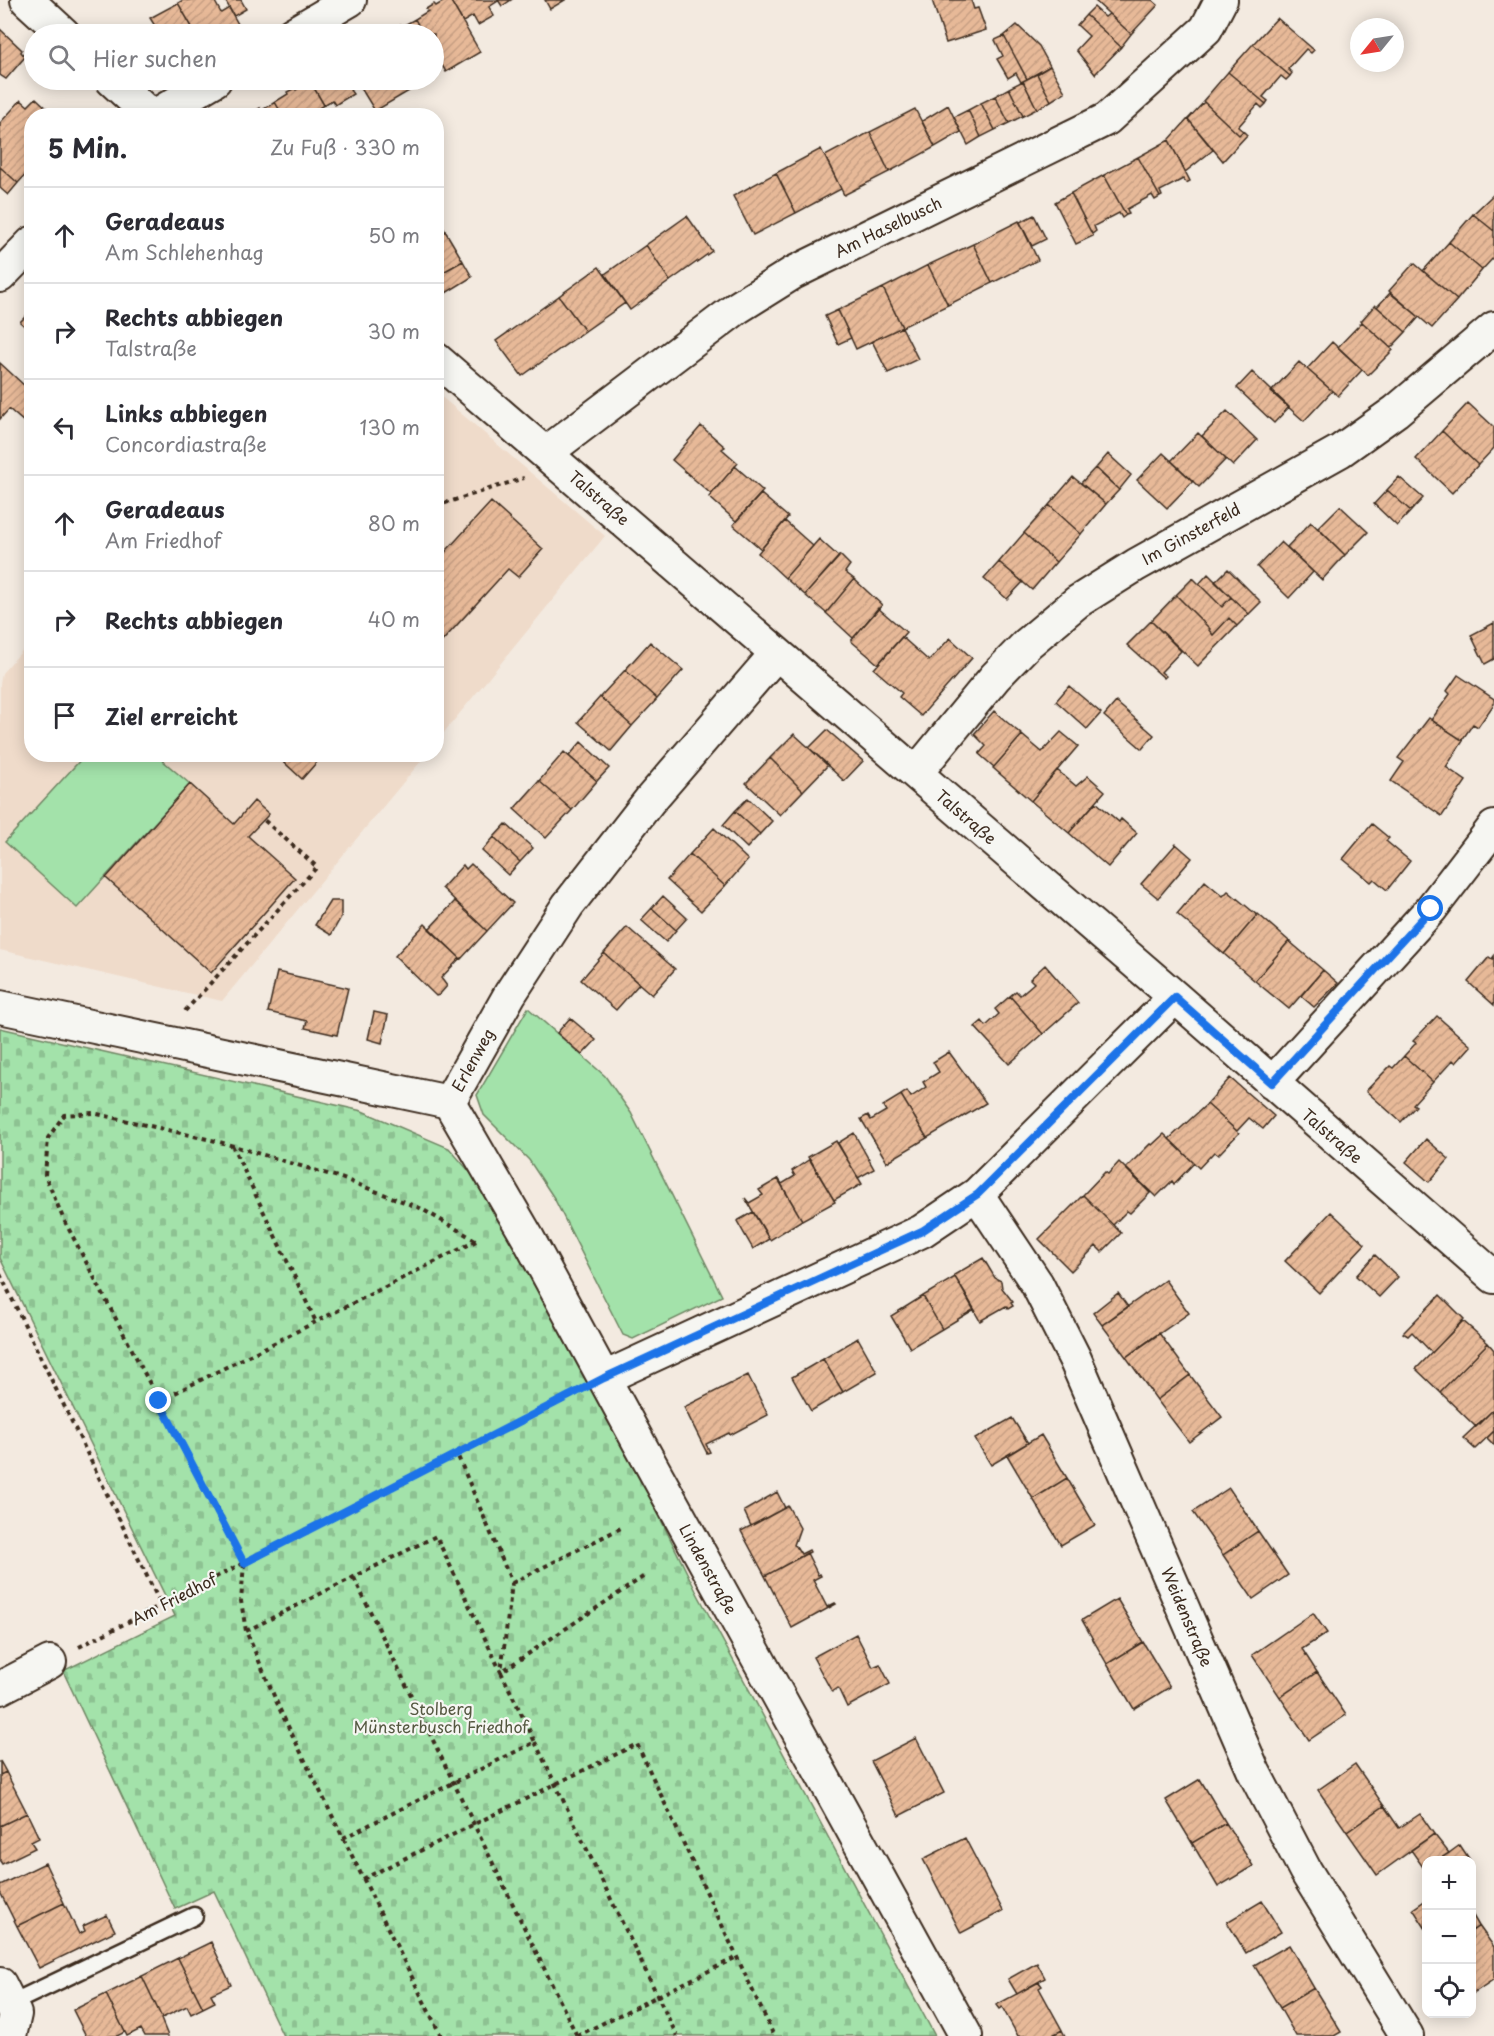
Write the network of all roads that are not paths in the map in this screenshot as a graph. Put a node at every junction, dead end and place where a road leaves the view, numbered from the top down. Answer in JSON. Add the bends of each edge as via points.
{"nodes":[{"id":1,"x":27,"y":0,"type":"edge"},
{"id":2,"x":350,"y":0,"type":"edge"},
{"id":3,"x":1221,"y":0,"type":"edge"},
{"id":4,"x":53,"y":24,"type":"edge"},
{"id":5,"x":309,"y":24,"type":"edge"},
{"id":6,"x":123,"y":90,"type":"edge"},
{"id":7,"x":198,"y":90,"type":"edge"},
{"id":8,"x":143,"y":108,"type":"edge"},
{"id":9,"x":166,"y":108,"type":"edge"},
{"id":10,"x":24,"y":251,"type":"edge"},
{"id":11,"x":0,"y":276,"type":"edge"},
{"id":12,"x":1494,"y":328,"type":"edge"},
{"id":13,"x":444,"y":366,"type":"edge"},
{"id":14,"x":547,"y":452,"type":"junction"},
{"id":15,"x":776,"y":654,"type":"junction"},
{"id":16,"x":916,"y":773,"type":"junction"},
{"id":17,"x":1494,"y":827,"type":"edge"},
{"id":18,"x":1175,"y":997,"type":"junction"},
{"id":19,"x":0,"y":1007,"type":"edge"},
{"id":20,"x":1272,"y":1083,"type":"junction"},
{"id":21,"x":449,"y":1102,"type":"junction"},
{"id":22,"x":978,"y":1194,"type":"junction"},
{"id":23,"x":1494,"y":1277,"type":"edge"},
{"id":24,"x":604,"y":1378,"type":"junction"},
{"id":25,"x":50,"y":1662,"type":"road end"},
{"id":26,"x":0,"y":1688,"type":"edge"},
{"id":27,"x":194,"y":1916,"type":"dead end"},
{"id":28,"x":5,"y":1994,"type":"edge"},
{"id":29,"x":10,"y":2036,"type":"edge"},
{"id":30,"x":966,"y":2036,"type":"edge"},
{"id":31,"x":1407,"y":2036,"type":"edge"}],
"edges":[{"from":1,"to":4,"type":"street"},
{"from":2,"to":5,"type":"street"},
{"from":3,"to":14,"type":"street","name":"Am Haselbusch","via":[[1206,29],[1107,119],[793,273],[737,308]]},
{"from":6,"to":8,"type":"street"},
{"from":7,"to":9,"type":"street"},
{"from":10,"to":11,"type":"street"},
{"from":12,"to":16,"type":"street","name":"Im Ginsterfeld","via":[[1396,411],[1340,452],[1077,602],[995,677]]},
{"from":13,"to":14,"type":"street","name":"Talstraße"},
{"from":14,"to":15,"type":"street","name":"Talstraße"},
{"from":15,"to":16,"type":"street","name":"Talstraße"},
{"from":15,"to":21,"type":"street","name":"Erlenweg","via":[[650,800],[568,905],[510,994]]},
{"from":16,"to":18,"type":"street","name":"Talstraße"},
{"from":17,"to":20,"type":"street","via":[[1431,909]]},
{"from":18,"to":20,"type":"street","name":"Talstraße"},
{"from":18,"to":22,"type":"street"},
{"from":19,"to":21,"type":"street","name":"Erlenweg"},
{"from":20,"to":23,"type":"street","name":"Talstraße"},
{"from":21,"to":24,"type":"street","name":"Lindenstraße"},
{"from":22,"to":24,"type":"street","via":[[922,1231]]},
{"from":22,"to":31,"type":"street","name":"Weidenstraße","via":[[1037,1284],[1075,1359],[1254,1772],[1305,1870]]},
{"from":24,"to":30,"type":"street","name":"Lindenstraße"},
{"from":25,"to":26,"type":"street"},
{"from":27,"to":28,"type":"lane"},
{"from":28,"to":29,"type":"street","via":[[15,2014]]}]}
